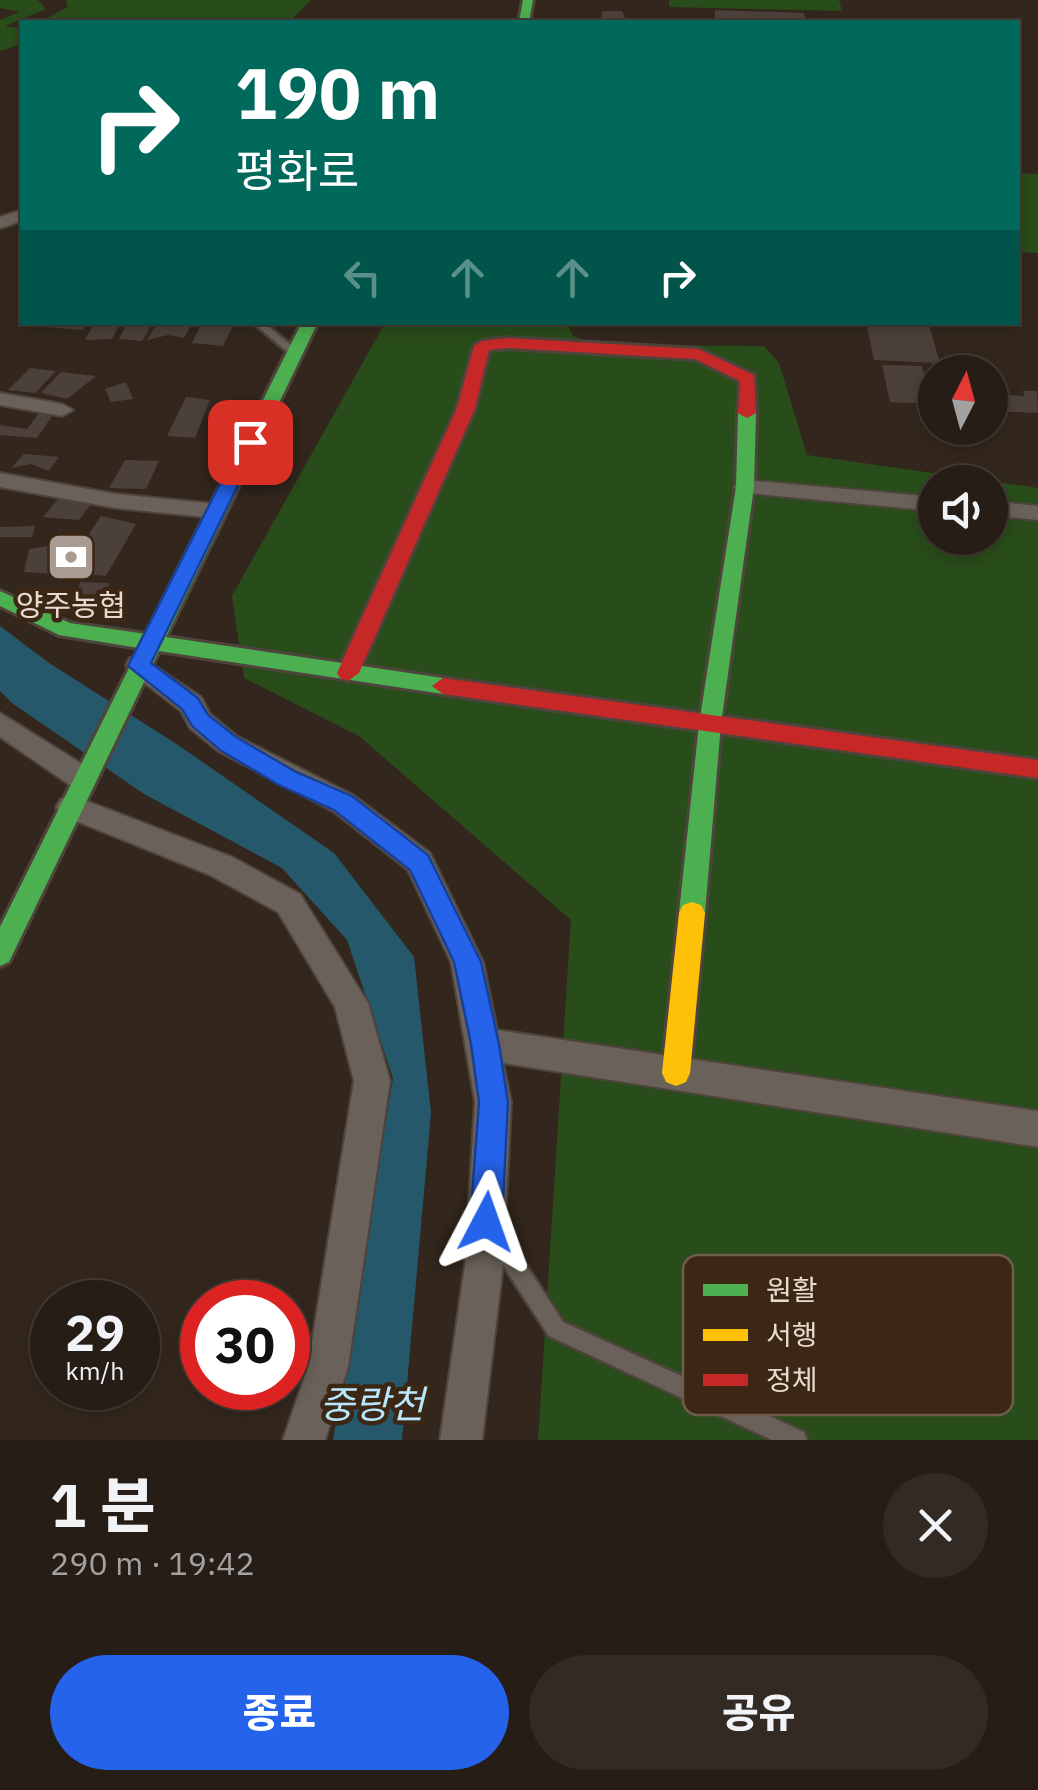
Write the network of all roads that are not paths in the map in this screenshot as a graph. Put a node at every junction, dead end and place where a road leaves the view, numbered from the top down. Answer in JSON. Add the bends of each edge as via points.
{"nodes":[{"id":1,"x":261,"y":325,"type":"edge"},
{"id":2,"x":308,"y":325,"type":"edge"},
{"id":3,"x":294,"y":352,"type":"junction"},
{"id":4,"x":0,"y":399,"type":"edge"},
{"id":5,"x":62,"y":410,"type":"dead end"},
{"id":6,"x":0,"y":480,"type":"edge"},
{"id":7,"x":745,"y":487,"type":"junction"},
{"id":8,"x":918,"y":502,"type":"edge"},
{"id":9,"x":1008,"y":510,"type":"edge"},
{"id":10,"x":216,"y":511,"type":"junction"},
{"id":11,"x":1038,"y":512,"type":"edge"},
{"id":12,"x":0,"y":598,"type":"edge"},
{"id":13,"x":144,"y":655,"type":"junction"},
{"id":14,"x":348,"y":673,"type":"junction"},
{"id":15,"x":0,"y":724,"type":"edge"},
{"id":16,"x":710,"y":724,"type":"junction"},
{"id":17,"x":1038,"y":769,"type":"edge"},
{"id":18,"x":81,"y":784,"type":"junction"},
{"id":19,"x":0,"y":954,"type":"edge"},
{"id":20,"x":485,"y":1044,"type":"junction"},
{"id":21,"x":676,"y":1074,"type":"junction"},
{"id":22,"x":1038,"y":1130,"type":"edge"},
{"id":23,"x":486,"y":1222,"type":"junction"},
{"id":24,"x":683,"y":1388,"type":"edge"},
{"id":25,"x":742,"y":1415,"type":"edge"},
{"id":26,"x":304,"y":1440,"type":"edge"},
{"id":27,"x":461,"y":1440,"type":"edge"},
{"id":28,"x":796,"y":1440,"type":"edge"}],
"edges":[{"from":1,"to":3,"type":"lane"},
{"from":2,"to":3,"type":"street"},
{"from":3,"to":10,"type":"street"},
{"from":4,"to":5,"type":"street"},
{"from":6,"to":10,"type":"street","via":[[116,502]]},
{"from":7,"to":8,"type":"street"},
{"from":7,"to":14,"type":"street","via":[[748,379],[698,354],[482,346],[466,408]]},
{"from":7,"to":16,"type":"street"},
{"from":9,"to":11,"type":"street"},
{"from":10,"to":13,"type":"street"},
{"from":12,"to":13,"type":"street","via":[[66,630]]},
{"from":13,"to":14,"type":"street"},
{"from":13,"to":18,"type":"street"},
{"from":13,"to":20,"type":"street","via":[[228,744],[343,803],[420,862],[468,962]]},
{"from":14,"to":16,"type":"street"},
{"from":15,"to":18,"type":"street"},
{"from":16,"to":17,"type":"street"},
{"from":16,"to":21,"type":"street"},
{"from":18,"to":19,"type":"street"},
{"from":18,"to":26,"type":"street","via":[[289,903],[351,1003],[372,1081],[328,1367]]},
{"from":20,"to":21,"type":"street"},
{"from":20,"to":23,"type":"street","via":[[494,1102]]},
{"from":21,"to":22,"type":"street"},
{"from":23,"to":24,"type":"lane","via":[[556,1329]]},
{"from":23,"to":27,"type":"street"},
{"from":25,"to":28,"type":"lane"}]}
